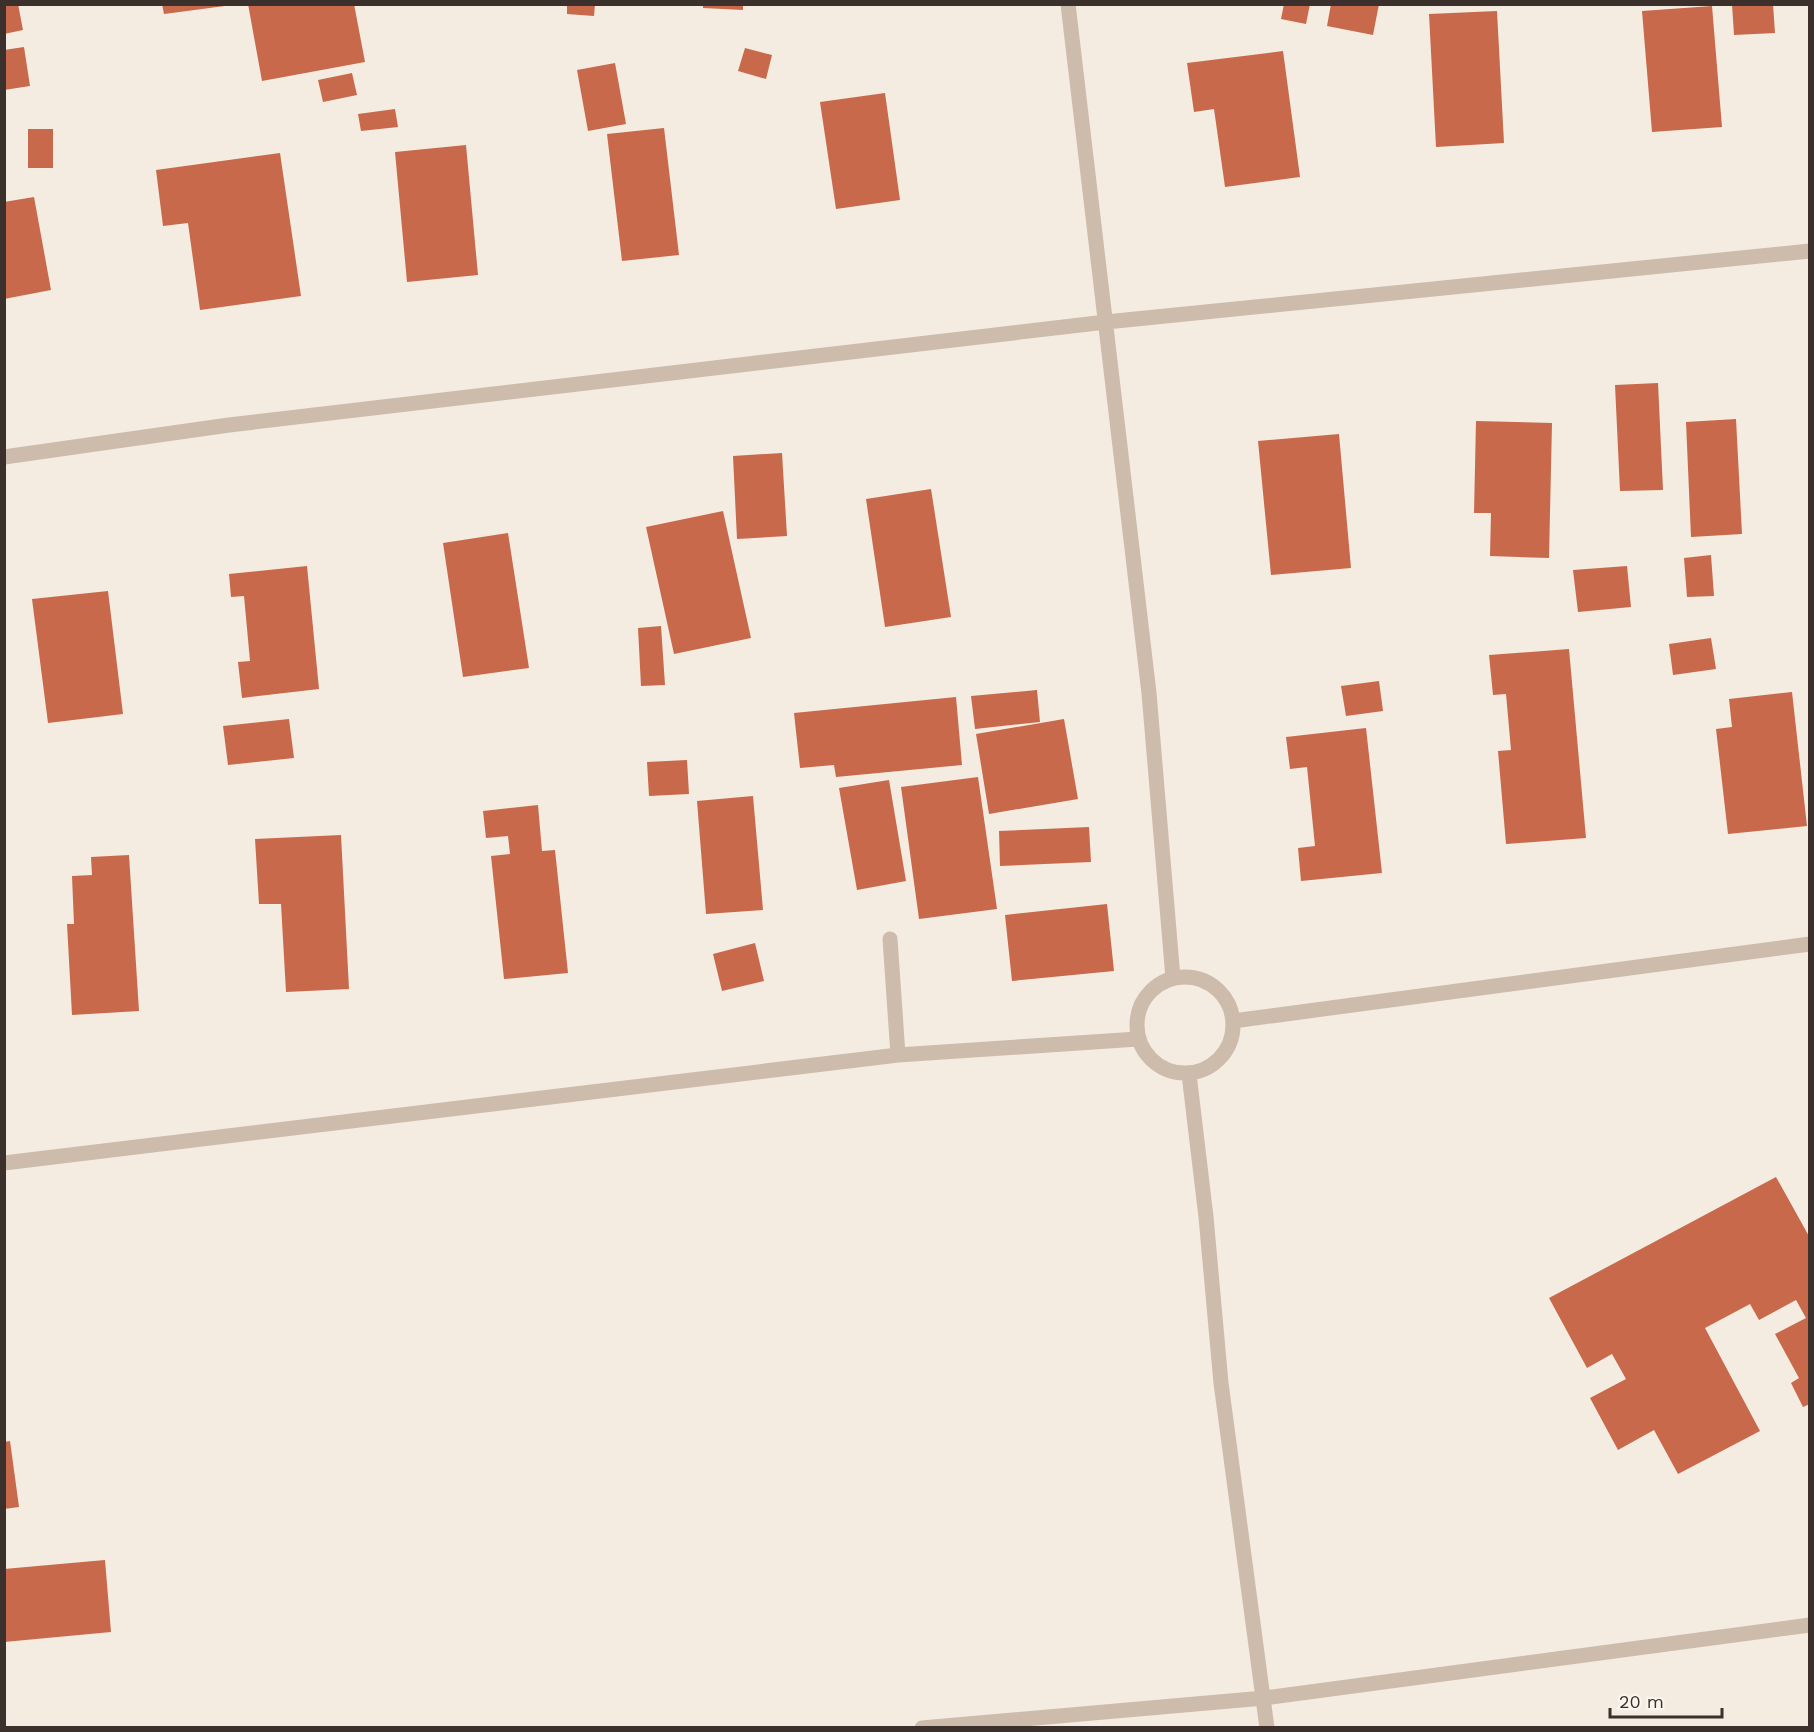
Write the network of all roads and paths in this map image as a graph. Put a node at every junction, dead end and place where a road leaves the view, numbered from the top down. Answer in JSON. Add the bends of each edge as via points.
{"nodes":[{"id":1,"x":1068,"y":4,"type":"edge"},
{"id":2,"x":1809,"y":251,"type":"edge"},
{"id":3,"x":1106,"y":322,"type":"junction"},
{"id":4,"x":4,"y":457,"type":"edge"},
{"id":5,"x":890,"y":939,"type":"dead end"},
{"id":6,"x":1809,"y":944,"type":"edge"},
{"id":7,"x":1173,"y":978,"type":"junction"},
{"id":8,"x":1233,"y":1021,"type":"junction"},
{"id":9,"x":1138,"y":1039,"type":"junction"},
{"id":10,"x":898,"y":1055,"type":"junction"},
{"id":11,"x":1189,"y":1074,"type":"junction"},
{"id":12,"x":4,"y":1163,"type":"edge"},
{"id":13,"x":1809,"y":1626,"type":"edge"},
{"id":14,"x":1264,"y":1698,"type":"junction"},
{"id":15,"x":922,"y":1728,"type":"edge"},
{"id":16,"x":1267,"y":1728,"type":"edge"}],
"edges":[{"from":1,"to":3,"type":"street"},
{"from":2,"to":3,"type":"street"},
{"from":3,"to":4,"type":"street","via":[[230,425]]},
{"from":3,"to":7,"type":"street","via":[[1149,693]]},
{"from":5,"to":10,"type":"street"},
{"from":6,"to":8,"type":"street"},
{"from":7,"to":8,"type":"street","via":[[1206,981],[1229,1005]]},
{"from":7,"to":9,"type":"street","via":[[1155,987],[1143,1001],[1136,1020]]},
{"from":8,"to":11,"type":"street","via":[[1232,1040],[1222,1056],[1208,1068]]},
{"from":9,"to":10,"type":"street"},
{"from":9,"to":11,"type":"street","via":[[1156,1064],[1170,1072]]},
{"from":10,"to":12,"type":"street"},
{"from":11,"to":14,"type":"street","via":[[1221,1383]]},
{"from":13,"to":14,"type":"street"},
{"from":14,"to":15,"type":"street"},
{"from":14,"to":16,"type":"street"}]}
